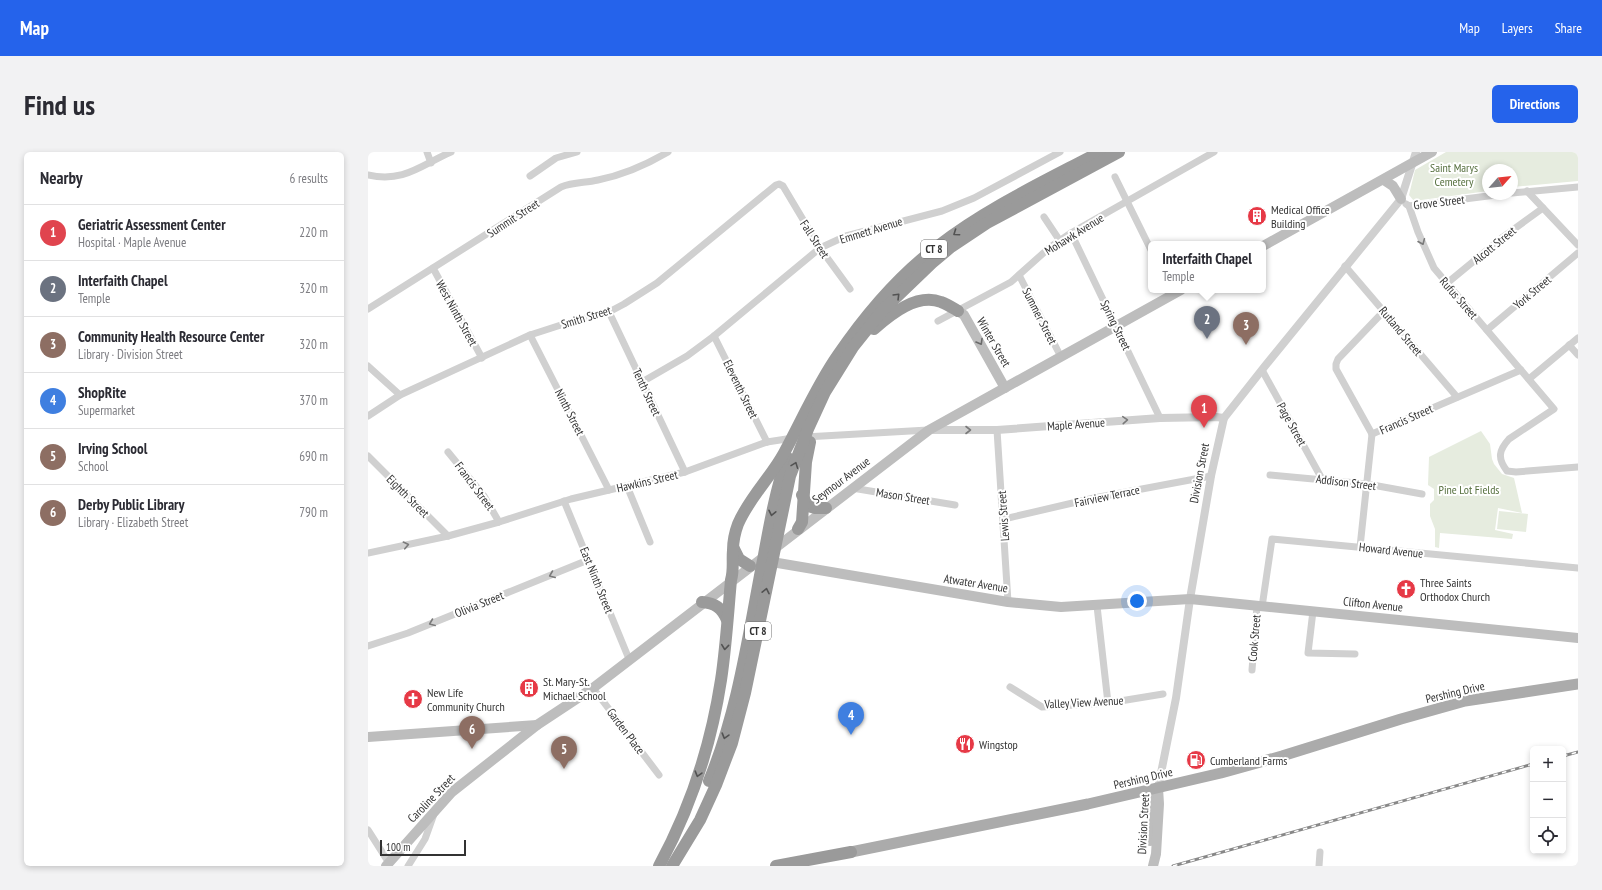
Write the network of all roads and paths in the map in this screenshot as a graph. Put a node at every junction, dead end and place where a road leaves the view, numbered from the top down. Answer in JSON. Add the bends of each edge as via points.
{"nodes":[{"id":1,"x":427,"y":152,"type":"edge"},
{"id":2,"x":451,"y":152,"type":"edge"},
{"id":3,"x":577,"y":152,"type":"edge"},
{"id":4,"x":668,"y":152,"type":"edge"},
{"id":5,"x":1060,"y":152,"type":"edge"},
{"id":6,"x":1100,"y":152,"type":"edge"},
{"id":7,"x":1119,"y":152,"type":"edge"},
{"id":8,"x":1214,"y":152,"type":"edge"},
{"id":9,"x":1416,"y":152,"type":"edge"},
{"id":10,"x":1432,"y":152,"type":"edge"},
{"id":11,"x":431,"y":163,"type":"junction"},
{"id":12,"x":1413,"y":164,"type":"junction"},
{"id":13,"x":368,"y":175,"type":"edge"},
{"id":14,"x":530,"y":176,"type":"dead end"},
{"id":15,"x":1115,"y":177,"type":"dead end"},
{"id":16,"x":1384,"y":180,"type":"junction"},
{"id":17,"x":783,"y":186,"type":"joint"},
{"id":18,"x":1578,"y":187,"type":"edge"},
{"id":19,"x":1527,"y":191,"type":"junction"},
{"id":20,"x":1518,"y":192,"type":"edge"},
{"id":21,"x":1482,"y":196,"type":"edge"},
{"id":22,"x":1127,"y":202,"type":"junction"},
{"id":23,"x":1405,"y":202,"type":"junction"},
{"id":24,"x":1542,"y":208,"type":"junction"},
{"id":25,"x":1044,"y":217,"type":"dead end"},
{"id":26,"x":1071,"y":233,"type":"junction"},
{"id":27,"x":1060,"y":241,"type":"junction"},
{"id":28,"x":1148,"y":244,"type":"edge"},
{"id":29,"x":1266,"y":244,"type":"edge"},
{"id":30,"x":1578,"y":244,"type":"edge"},
{"id":31,"x":820,"y":248,"type":"junction"},
{"id":32,"x":1578,"y":253,"type":"edge"},
{"id":33,"x":1345,"y":266,"type":"junction"},
{"id":34,"x":433,"y":268,"type":"junction"},
{"id":35,"x":1019,"y":275,"type":"junction"},
{"id":36,"x":1446,"y":284,"type":"junction"},
{"id":37,"x":850,"y":289,"type":"dead end"},
{"id":38,"x":1173,"y":293,"type":"edge"},
{"id":39,"x":368,"y":309,"type":"edge"},
{"id":40,"x":958,"y":311,"type":"junction"},
{"id":41,"x":1384,"y":311,"type":"junction"},
{"id":42,"x":609,"y":312,"type":"junction"},
{"id":43,"x":938,"y":321,"type":"dead end"},
{"id":44,"x":1116,"y":326,"type":"junction"},
{"id":45,"x":1487,"y":330,"type":"junction"},
{"id":46,"x":530,"y":335,"type":"junction"},
{"id":47,"x":714,"y":336,"type":"junction"},
{"id":48,"x":1578,"y":338,"type":"edge"},
{"id":49,"x":1569,"y":345,"type":"junction"},
{"id":50,"x":853,"y":347,"type":"junction"},
{"id":51,"x":1578,"y":355,"type":"edge"},
{"id":52,"x":1061,"y":357,"type":"junction"},
{"id":53,"x":482,"y":358,"type":"junction"},
{"id":54,"x":368,"y":366,"type":"edge"},
{"id":55,"x":1262,"y":370,"type":"junction"},
{"id":56,"x":1521,"y":370,"type":"junction"},
{"id":57,"x":1529,"y":379,"type":"junction"},
{"id":58,"x":642,"y":382,"type":"junction"},
{"id":59,"x":1006,"y":388,"type":"junction"},
{"id":60,"x":825,"y":392,"type":"junction"},
{"id":61,"x":400,"y":395,"type":"junction"},
{"id":62,"x":812,"y":397,"type":"junction"},
{"id":63,"x":1457,"y":397,"type":"junction"},
{"id":64,"x":368,"y":416,"type":"edge"},
{"id":65,"x":1160,"y":418,"type":"junction"},
{"id":66,"x":1224,"y":418,"type":"junction"},
{"id":67,"x":929,"y":430,"type":"junction"},
{"id":68,"x":997,"y":430,"type":"junction"},
{"id":69,"x":1372,"y":434,"type":"junction"},
{"id":70,"x":770,"y":441,"type":"junction"},
{"id":71,"x":448,"y":452,"type":"dead end"},
{"id":72,"x":368,"y":456,"type":"edge"},
{"id":73,"x":1578,"y":467,"type":"edge"},
{"id":74,"x":685,"y":472,"type":"junction"},
{"id":75,"x":1270,"y":475,"type":"dead end"},
{"id":76,"x":1210,"y":476,"type":"junction"},
{"id":77,"x":1322,"y":479,"type":"junction"},
{"id":78,"x":1366,"y":484,"type":"junction"},
{"id":79,"x":627,"y":486,"type":"junction"},
{"id":80,"x":852,"y":488,"type":"junction"},
{"id":81,"x":609,"y":490,"type":"junction"},
{"id":82,"x":1422,"y":494,"type":"dead end"},
{"id":83,"x":802,"y":495,"type":"junction"},
{"id":84,"x":564,"y":501,"type":"junction"},
{"id":85,"x":955,"y":505,"type":"dead end"},
{"id":86,"x":826,"y":508,"type":"junction"},
{"id":87,"x":1004,"y":519,"type":"junction"},
{"id":88,"x":500,"y":522,"type":"junction"},
{"id":89,"x":798,"y":529,"type":"junction"},
{"id":90,"x":448,"y":536,"type":"junction"},
{"id":91,"x":650,"y":542,"type":"dead end"},
{"id":92,"x":733,"y":546,"type":"junction"},
{"id":93,"x":1360,"y":547,"type":"junction"},
{"id":94,"x":368,"y":553,"type":"edge"},
{"id":95,"x":588,"y":560,"type":"junction"},
{"id":96,"x":755,"y":563,"type":"junction"},
{"id":97,"x":1578,"y":568,"type":"edge"},
{"id":98,"x":731,"y":580,"type":"junction"},
{"id":99,"x":1190,"y":599,"type":"junction"},
{"id":100,"x":702,"y":602,"type":"junction"},
{"id":101,"x":1008,"y":602,"type":"junction"},
{"id":102,"x":1097,"y":606,"type":"junction"},
{"id":103,"x":1259,"y":606,"type":"junction"},
{"id":104,"x":1313,"y":611,"type":"junction"},
{"id":105,"x":728,"y":620,"type":"junction"},
{"id":106,"x":1578,"y":638,"type":"edge"},
{"id":107,"x":368,"y":646,"type":"edge"},
{"id":108,"x":1355,"y":654,"type":"dead end"},
{"id":109,"x":629,"y":659,"type":"junction"},
{"id":110,"x":1252,"y":670,"type":"dead end"},
{"id":111,"x":1578,"y":684,"type":"edge"},
{"id":112,"x":1010,"y":687,"type":"dead end"},
{"id":113,"x":593,"y":688,"type":"junction"},
{"id":114,"x":1163,"y":694,"type":"dead end"},
{"id":115,"x":1108,"y":703,"type":"junction"},
{"id":116,"x":537,"y":724,"type":"junction"},
{"id":117,"x":368,"y":737,"type":"edge"},
{"id":118,"x":659,"y":775,"type":"dead end"},
{"id":119,"x":1158,"y":788,"type":"junction"},
{"id":120,"x":436,"y":810,"type":"junction"},
{"id":121,"x":368,"y":830,"type":"edge"},
{"id":122,"x":851,"y":852,"type":"junction"},
{"id":123,"x":1320,"y":852,"type":"dead end"},
{"id":124,"x":387,"y":864,"type":"edge"},
{"id":125,"x":666,"y":864,"type":"edge"},
{"id":126,"x":1154,"y":864,"type":"edge"},
{"id":127,"x":408,"y":866,"type":"edge"},
{"id":128,"x":776,"y":866,"type":"edge"},
{"id":129,"x":812,"y":866,"type":"edge"},
{"id":130,"x":1318,"y":866,"type":"edge"}],
"edges":[{"from":1,"to":11,"type":"street"},
{"from":2,"to":11,"type":"street"},
{"from":3,"to":14,"type":"street","via":[[556,158]]},
{"from":4,"to":34,"type":"street","name":"Summit Street","via":[[619,175],[561,187]]},
{"from":5,"to":31,"type":"street","name":"Emmett Avenue","via":[[974,198],[942,211],[846,236]]},
{"from":6,"to":62,"type":"highway","number":"CT 8","one_way":true,"via":[[982,216],[922,258],[866,317],[837,356]]},
{"from":50,"to":7,"type":"highway","number":"CT 8","one_way":true,"via":[[881,312],[913,279],[951,247],[1002,214]]},
{"from":8,"to":22,"type":"street","name":"Mohawk Avenue"},
{"from":9,"to":12,"type":"street","name":"Division Street"},
{"from":10,"to":12,"type":"main road"},
{"from":11,"to":13,"type":"street","via":[[391,178]]},
{"from":12,"to":16,"type":"main road"},
{"from":12,"to":23,"type":"street","name":"Division Street"},
{"from":15,"to":22,"type":"street"},
{"from":16,"to":23,"type":"main road","via":[[1395,188]]},
{"from":16,"to":29,"type":"main road"},
{"from":17,"to":31,"type":"street","name":"Fall Street"},
{"from":17,"to":42,"type":"street","name":"Smith Street","via":[[779,184],[772,188],[657,283]]},
{"from":18,"to":19,"type":"street"},
{"from":19,"to":20,"type":"street"},
{"from":19,"to":24,"type":"street"},
{"from":21,"to":23,"type":"street","name":"Grove Street"},
{"from":22,"to":26,"type":"street","name":"Mohawk Avenue"},
{"from":22,"to":28,"type":"street"},
{"from":23,"to":33,"type":"street","name":"Division Street"},
{"from":23,"to":36,"type":"street","name":"Rufus Street","one_way":true,"via":[[1434,268]]},
{"from":24,"to":30,"type":"street"},
{"from":24,"to":36,"type":"street","name":"Alcott Street"},
{"from":25,"to":27,"type":"street"},
{"from":26,"to":27,"type":"street","name":"Mohawk Avenue"},
{"from":26,"to":44,"type":"street","name":"Spring Street"},
{"from":27,"to":35,"type":"street","name":"Mohawk Avenue","via":[[1043,252]]},
{"from":31,"to":37,"type":"street","name":"Fall Street"},
{"from":31,"to":47,"type":"street","name":"Emmett Avenue"},
{"from":32,"to":45,"type":"street","name":"York Street"},
{"from":33,"to":41,"type":"street","name":"Rutland Street"},
{"from":33,"to":55,"type":"street","name":"Division Street"},
{"from":34,"to":39,"type":"street","name":"Summit Street"},
{"from":34,"to":53,"type":"street","name":"West Ninth Street"},
{"from":35,"to":40,"type":"street","name":"Mohawk Avenue"},
{"from":35,"to":52,"type":"street","name":"Summer Street"},
{"from":36,"to":45,"type":"street","name":"Rufus Street"},
{"from":38,"to":44,"type":"main road","name":"Seymour Avenue"},
{"from":40,"to":43,"type":"street","name":"Mohawk Avenue"},
{"from":40,"to":50,"type":"highway","via":[[937,301],[923,300],[914,303],[886,319]]},
{"from":40,"to":59,"type":"main road","name":"Winter Street","one_way":true,"via":[[964,315]]},
{"from":41,"to":63,"type":"street","name":"Rutland Street"},
{"from":41,"to":69,"type":"street","via":[[1336,364],[1336,369]]},
{"from":42,"to":46,"type":"street","name":"Smith Street"},
{"from":42,"to":58,"type":"street","name":"Tenth Street"},
{"from":44,"to":52,"type":"main road","name":"Seymour Avenue"},
{"from":44,"to":65,"type":"street","name":"Spring Street"},
{"from":45,"to":56,"type":"street","name":"Rufus Street"},
{"from":46,"to":53,"type":"street","name":"Smith Street"},
{"from":46,"to":81,"type":"street","name":"Ninth Street"},
{"from":47,"to":58,"type":"street","name":"Emmett Avenue","via":[[687,356]]},
{"from":47,"to":70,"type":"street","name":"Eleventh Street"},
{"from":48,"to":49,"type":"street"},
{"from":49,"to":51,"type":"street"},
{"from":49,"to":57,"type":"street"},
{"from":50,"to":60,"type":"highway","number":"CT 8"},
{"from":52,"to":59,"type":"main road","name":"Seymour Avenue"},
{"from":53,"to":61,"type":"street","name":"Smith Street"},
{"from":54,"to":61,"type":"street"},
{"from":55,"to":66,"type":"street","name":"Division Street"},
{"from":55,"to":77,"type":"street","name":"Page Street"},
{"from":56,"to":57,"type":"street","name":"Rufus Street"},
{"from":56,"to":63,"type":"street","name":"Francis Street"},
{"from":57,"to":73,"type":"street","name":"Rufus Street","via":[[1554,409],[1503,445],[1500,453],[1503,466],[1507,471],[1516,472]]},
{"from":58,"to":74,"type":"street","name":"Tenth Street"},
{"from":59,"to":67,"type":"main road","name":"Seymour Avenue"},
{"from":60,"to":83,"type":"highway","via":[[809,445]]},
{"from":125,"to":60,"type":"highway","number":"CT 8","one_way":true,"via":[[703,813],[732,743],[745,693],[790,476]]},
{"from":61,"to":64,"type":"street","name":"Smith Street"},
{"from":62,"to":92,"type":"highway","via":[[784,453],[742,515]]},
{"from":62,"to":125,"type":"highway","number":"CT 8","one_way":true,"via":[[780,478],[737,692],[724,739],[694,815]]},
{"from":63,"to":69,"type":"street","name":"Francis Street"},
{"from":65,"to":66,"type":"street","name":"Maple Avenue"},
{"from":68,"to":65,"type":"street","name":"Maple Avenue","one_way":true},
{"from":66,"to":76,"type":"street","name":"Division Street"},
{"from":67,"to":68,"type":"street","name":"Maple Avenue","one_way":true},
{"from":67,"to":70,"type":"street","name":"Hawkins Street"},
{"from":67,"to":80,"type":"main road","name":"Seymour Avenue"},
{"from":68,"to":87,"type":"street","name":"Lewis Street"},
{"from":69,"to":78,"type":"street","name":"Francis Street"},
{"from":70,"to":74,"type":"street","name":"Hawkins Street"},
{"from":71,"to":88,"type":"street","name":"Francis Street","via":[[484,496]]},
{"from":72,"to":90,"type":"street","name":"Eighth Street"},
{"from":74,"to":79,"type":"street","name":"Hawkins Street"},
{"from":75,"to":77,"type":"street","name":"Addison Street"},
{"from":76,"to":87,"type":"street","name":"Fairview Terrace","via":[[1094,498]]},
{"from":76,"to":99,"type":"street","name":"Division Street"},
{"from":77,"to":78,"type":"street","name":"Addison Street"},
{"from":78,"to":82,"type":"street","name":"Addison Street"},
{"from":78,"to":93,"type":"street","name":"Francis Street"},
{"from":79,"to":81,"type":"street","name":"Hawkins Street"},
{"from":79,"to":91,"type":"street"},
{"from":80,"to":85,"type":"street","name":"Mason Street"},
{"from":80,"to":86,"type":"main road","name":"Seymour Avenue"},
{"from":81,"to":84,"type":"street","name":"Hawkins Street"},
{"from":83,"to":86,"type":"highway","via":[[808,506]]},
{"from":83,"to":89,"type":"highway","via":[[802,522]]},
{"from":84,"to":88,"type":"street","name":"Hawkins Street"},
{"from":84,"to":95,"type":"street","name":"East Ninth Street"},
{"from":86,"to":89,"type":"main road","name":"Seymour Avenue"},
{"from":87,"to":101,"type":"street","name":"Lewis Street"},
{"from":88,"to":90,"type":"street","name":"Hawkins Street"},
{"from":89,"to":96,"type":"main road","name":"Seymour Avenue"},
{"from":94,"to":90,"type":"street","name":"Hawkins Street","one_way":true},
{"from":92,"to":96,"type":"highway","via":[[739,559]]},
{"from":92,"to":98,"type":"highway","via":[[734,568]]},
{"from":93,"to":97,"type":"street","name":"Howard Avenue"},
{"from":93,"to":103,"type":"street","name":"Howard Avenue","via":[[1272,539]]},
{"from":95,"to":107,"type":"street","name":"Olivia Street","one_way":true,"via":[[408,633]]},
{"from":95,"to":109,"type":"street","name":"East Ninth Street"},
{"from":96,"to":98,"type":"main road","name":"Seymour Avenue"},
{"from":96,"to":101,"type":"main road","name":"Atwater Avenue","via":[[780,563]]},
{"from":98,"to":100,"type":"main road","name":"Seymour Avenue"},
{"from":98,"to":105,"type":"highway"},
{"from":99,"to":102,"type":"main road","name":"Atwater Avenue"},
{"from":99,"to":103,"type":"main road","name":"Clifton Avenue"},
{"from":99,"to":119,"type":"street","name":"Division Street","via":[[1176,698]]},
{"from":100,"to":105,"type":"highway","via":[[720,607]]},
{"from":100,"to":109,"type":"main road","name":"Seymour Avenue"},
{"from":101,"to":102,"type":"main road","name":"Atwater Avenue","via":[[1061,607]]},
{"from":102,"to":115,"type":"street"},
{"from":103,"to":104,"type":"main road","name":"Clifton Avenue"},
{"from":103,"to":110,"type":"street","name":"Cook Street"},
{"from":104,"to":106,"type":"main road","name":"Clifton Avenue"},
{"from":104,"to":108,"type":"street","via":[[1308,653]]},
{"from":105,"to":125,"type":"highway","one_way":true,"via":[[721,680],[711,729],[696,784]]},
{"from":109,"to":113,"type":"main road","name":"Seymour Avenue"},
{"from":111,"to":119,"type":"main road","name":"Pershing Drive","via":[[1460,703],[1221,773]]},
{"from":112,"to":115,"type":"street","name":"Valley View Avenue","via":[[1042,707]]},
{"from":113,"to":116,"type":"main road","name":"Seymour Avenue"},
{"from":113,"to":118,"type":"street","name":"Garden Place"},
{"from":114,"to":115,"type":"street","name":"Valley View Avenue"},
{"from":116,"to":117,"type":"main road"},
{"from":116,"to":120,"type":"main road","name":"Caroline Street","via":[[452,792]]},
{"from":119,"to":122,"type":"main road","name":"Pershing Drive"},
{"from":119,"to":126,"type":"main road","name":"Division Street","via":[[1152,803],[1150,852]]},
{"from":120,"to":124,"type":"main road","name":"Caroline Street"},
{"from":120,"to":127,"type":"street","via":[[425,839]]},
{"from":121,"to":124,"type":"street"},
{"from":122,"to":128,"type":"highway"},
{"from":122,"to":129,"type":"highway"},
{"from":123,"to":130,"type":"street"}]}
